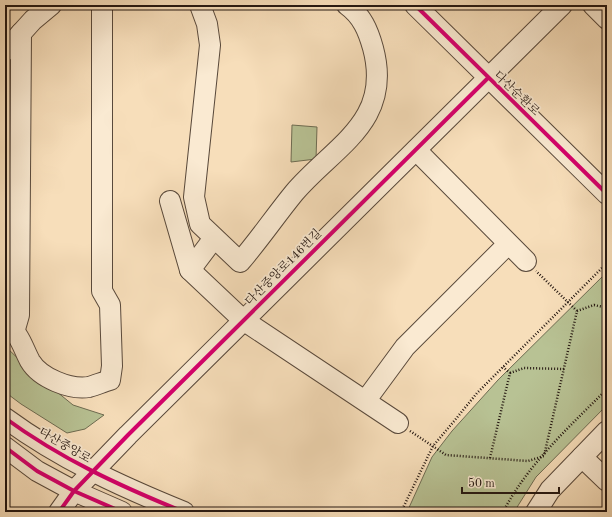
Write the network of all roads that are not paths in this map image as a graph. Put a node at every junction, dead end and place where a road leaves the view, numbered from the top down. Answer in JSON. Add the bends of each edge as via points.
{"nodes":[{"id":1,"x":51,"y":5,"type":"edge"},
{"id":2,"x":102,"y":5,"type":"edge"},
{"id":3,"x":200,"y":5,"type":"edge"},
{"id":4,"x":207,"y":5,"type":"edge"},
{"id":5,"x":347,"y":5,"type":"edge"},
{"id":6,"x":415,"y":5,"type":"edge"},
{"id":7,"x":562,"y":5,"type":"edge"},
{"id":8,"x":593,"y":5,"type":"edge"},
{"id":9,"x":607,"y":19,"type":"edge"},
{"id":10,"x":207,"y":24,"type":"junction"},
{"id":11,"x":21,"y":33,"type":"junction"},
{"id":12,"x":5,"y":51,"type":"edge"},
{"id":13,"x":488,"y":78,"type":"junction"},
{"id":14,"x":416,"y":150,"type":"junction"},
{"id":15,"x":607,"y":194,"type":"edge"},
{"id":16,"x":170,"y":201,"type":"dead end"},
{"id":17,"x":214,"y":238,"type":"junction"},
{"id":18,"x":508,"y":244,"type":"junction"},
{"id":19,"x":526,"y":261,"type":"road end"},
{"id":20,"x":190,"y":270,"type":"junction"},
{"id":21,"x":243,"y":320,"type":"junction"},
{"id":22,"x":10,"y":327,"type":"edge"},
{"id":23,"x":366,"y":400,"type":"junction"},
{"id":24,"x":5,"y":418,"type":"edge"},
{"id":25,"x":398,"y":423,"type":"road end"},
{"id":26,"x":607,"y":431,"type":"edge"},
{"id":27,"x":5,"y":447,"type":"edge"},
{"id":28,"x":582,"y":457,"type":"junction"},
{"id":29,"x":92,"y":472,"type":"junction"},
{"id":30,"x":607,"y":481,"type":"edge"},
{"id":31,"x":74,"y":491,"type":"junction"},
{"id":32,"x":58,"y":512,"type":"edge"},
{"id":33,"x":122,"y":512,"type":"edge"},
{"id":34,"x":184,"y":512,"type":"edge"},
{"id":35,"x":536,"y":512,"type":"edge"}],
"edges":[{"from":1,"to":11,"type":"street"},
{"from":2,"to":22,"type":"street","via":[[102,291],[110,305],[110,380],[88,387],[65,385],[48,379],[31,363]]},
{"from":3,"to":10,"type":"street"},
{"from":4,"to":10,"type":"street"},
{"from":5,"to":17,"type":"street","via":[[357,12],[368,30],[376,60],[377,82],[371,109],[353,136],[295,192],[240,262]]},
{"from":6,"to":13,"type":"street","name":"다산순환로"},
{"from":7,"to":13,"type":"street","name":"다산중앙로146번길"},
{"from":8,"to":9,"type":"street"},
{"from":10,"to":17,"type":"street","via":[[210,45],[194,197],[200,224]]},
{"from":11,"to":12,"type":"street"},
{"from":11,"to":22,"type":"street","via":[[19,315]]},
{"from":13,"to":14,"type":"street","name":"다산중앙로146번길"},
{"from":13,"to":15,"type":"street","name":"다산순환로"},
{"from":14,"to":18,"type":"street"},
{"from":14,"to":21,"type":"street","name":"다산중앙로146번길"},
{"from":16,"to":20,"type":"street"},
{"from":17,"to":20,"type":"street"},
{"from":18,"to":19,"type":"street"},
{"from":18,"to":23,"type":"street","via":[[405,347]]},
{"from":20,"to":21,"type":"street"},
{"from":21,"to":23,"type":"street"},
{"from":21,"to":29,"type":"street","name":"다산중앙로146번길"},
{"from":23,"to":25,"type":"street"},
{"from":24,"to":29,"type":"street","name":"다산중앙로","via":[[36,441]]},
{"from":26,"to":28,"type":"street"},
{"from":27,"to":31,"type":"street","via":[[37,471]]},
{"from":28,"to":30,"type":"street"},
{"from":28,"to":35,"type":"street","via":[[550,490]]},
{"from":29,"to":31,"type":"street","name":"다산중앙로146번길"},
{"from":29,"to":34,"type":"street","name":"다산중앙로"},
{"from":31,"to":32,"type":"street","name":"다산중앙로146번길"},
{"from":31,"to":33,"type":"street"}]}
